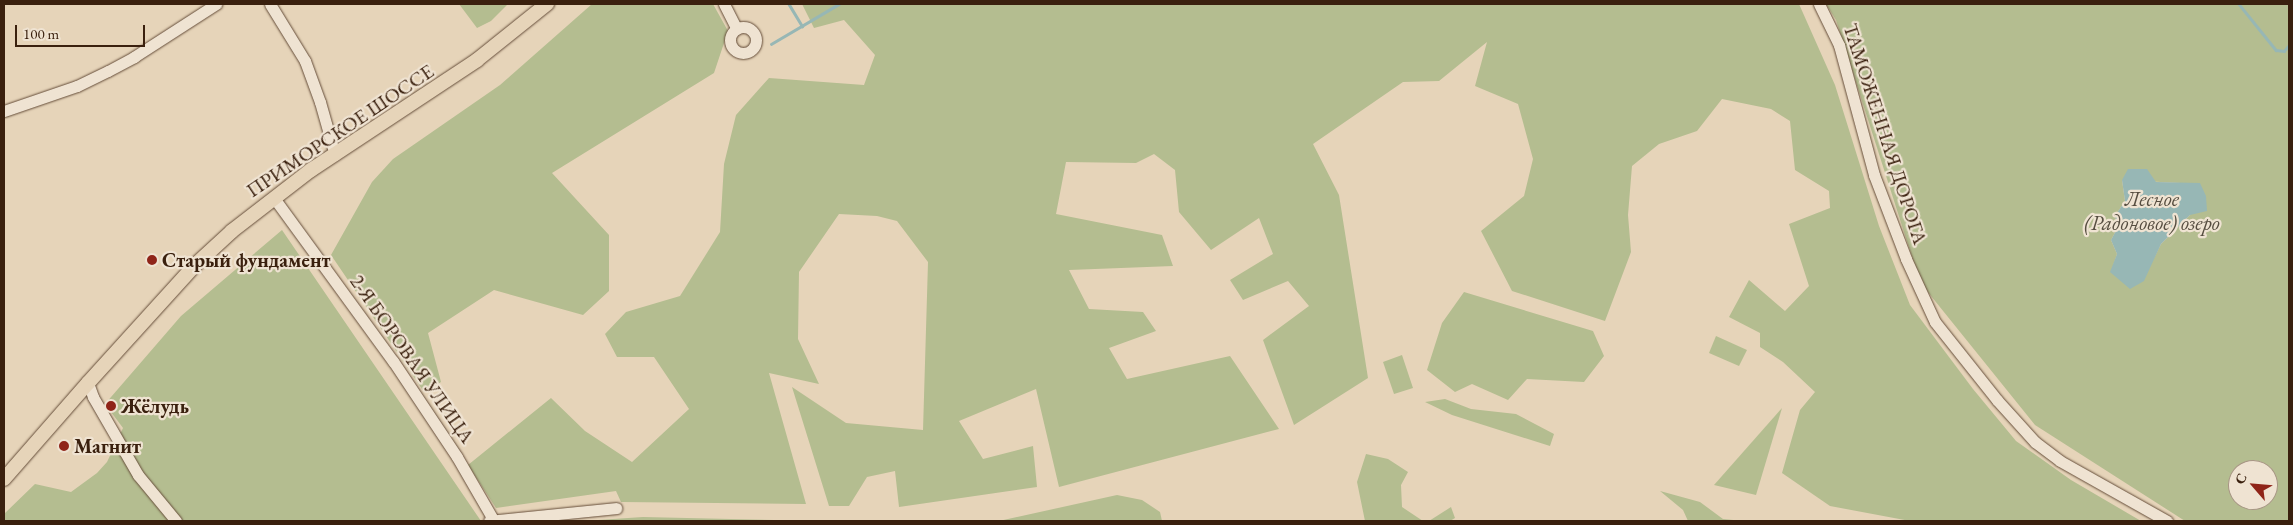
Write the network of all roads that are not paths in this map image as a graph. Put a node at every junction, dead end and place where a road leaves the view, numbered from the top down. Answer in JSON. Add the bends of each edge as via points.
{"nodes":[{"id":1,"x":216,"y":4,"type":"edge"},
{"id":2,"x":270,"y":4,"type":"edge"},
{"id":3,"x":547,"y":4,"type":"edge"},
{"id":4,"x":724,"y":4,"type":"edge"},
{"id":5,"x":1819,"y":4,"type":"edge"},
{"id":6,"x":736,"y":29,"type":"dead end"},
{"id":7,"x":4,"y":111,"type":"edge"},
{"id":8,"x":335,"y":155,"type":"junction"},
{"id":9,"x":274,"y":198,"type":"junction"},
{"id":10,"x":88,"y":382,"type":"junction"},
{"id":11,"x":4,"y":479,"type":"edge"},
{"id":12,"x":616,"y":508,"type":"dead end"},
{"id":13,"x":176,"y":521,"type":"edge"},
{"id":14,"x":489,"y":521,"type":"edge"},
{"id":15,"x":494,"y":521,"type":"edge"},
{"id":16,"x":2167,"y":521,"type":"edge"}],
"edges":[{"from":1,"to":7,"type":"street","via":[[108,71],[78,86]]},
{"from":2,"to":8,"type":"street","via":[[305,61]]},
{"from":3,"to":8,"type":"main road","name":"ПРИМОРСКОЕ ШОССЕ","via":[[477,60]]},
{"from":4,"to":6,"type":"street"},
{"from":5,"to":16,"type":"street","name":"ТАМОЖЕННАЯ ДОРОГА","via":[[1839,45],[1874,175],[1906,259],[1935,322],[2035,442],[2060,461]]},
{"from":8,"to":9,"type":"main road","name":"ПРИМОРСКОЕ ШОССЕ"},
{"from":9,"to":10,"type":"main road","name":"ПРИМОРСКОЕ ШОССЕ","via":[[193,267]]},
{"from":9,"to":15,"type":"street","name":"2-Я БОРОВАЯ УЛИЦА","via":[[393,361],[457,457]]},
{"from":10,"to":11,"type":"main road","name":"ПРИМОРСКОЕ ШОССЕ"},
{"from":10,"to":13,"type":"street","via":[[93,397],[138,475]]},
{"from":12,"to":15,"type":"street"},
{"from":14,"to":15,"type":"street"}]}
